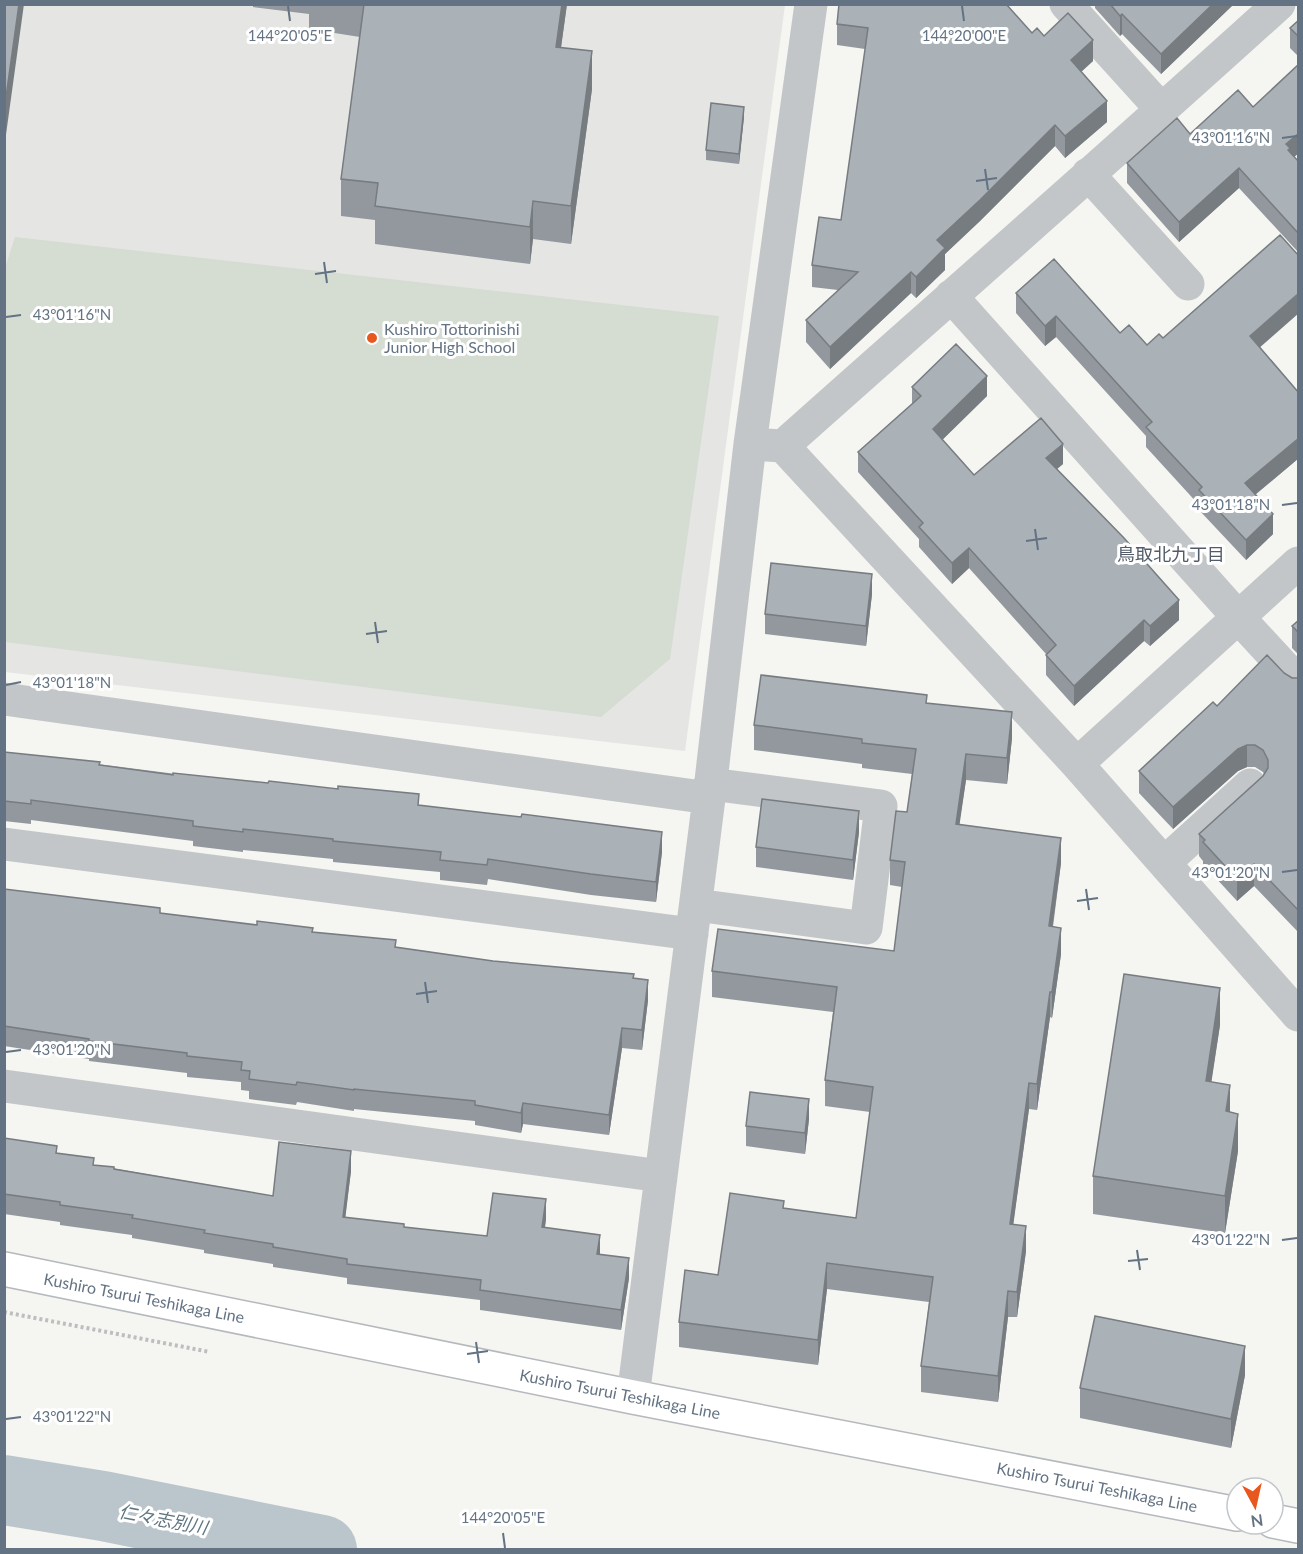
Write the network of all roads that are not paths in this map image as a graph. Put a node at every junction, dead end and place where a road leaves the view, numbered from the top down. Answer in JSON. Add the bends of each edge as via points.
{"nodes":[{"id":1,"x":811,"y":4,"type":"edge"},
{"id":2,"x":1066,"y":4,"type":"edge"},
{"id":3,"x":1279,"y":4,"type":"edge"},
{"id":4,"x":1162,"y":111,"type":"junction"},
{"id":5,"x":1088,"y":174,"type":"junction"},
{"id":6,"x":1188,"y":284,"type":"dead end"},
{"id":7,"x":951,"y":296,"type":"junction"},
{"id":8,"x":750,"y":444,"type":"junction"},
{"id":9,"x":783,"y":446,"type":"junction"},
{"id":10,"x":1299,"y":563,"type":"edge"},
{"id":11,"x":1238,"y":618,"type":"junction"},
{"id":12,"x":1299,"y":682,"type":"edge"},
{"id":13,"x":4,"y":699,"type":"edge"},
{"id":14,"x":1077,"y":764,"type":"junction"},
{"id":15,"x":1250,"y":785,"type":"edge"},
{"id":16,"x":710,"y":791,"type":"junction"},
{"id":17,"x":4,"y":844,"type":"edge"},
{"id":18,"x":1164,"y":862,"type":"junction"},
{"id":19,"x":694,"y":920,"type":"junction"},
{"id":20,"x":1299,"y":1015,"type":"edge"},
{"id":21,"x":4,"y":1086,"type":"edge"},
{"id":22,"x":661,"y":1176,"type":"junction"},
{"id":23,"x":4,"y":1269,"type":"edge"},
{"id":24,"x":633,"y":1396,"type":"junction"},
{"id":25,"x":1225,"y":1512,"type":"edge"}],
"edges":[{"from":1,"to":8,"type":"street"},
{"from":2,"to":4,"type":"street"},
{"from":3,"to":4,"type":"street"},
{"from":4,"to":5,"type":"street"},
{"from":5,"to":6,"type":"street"},
{"from":5,"to":7,"type":"street"},
{"from":7,"to":9,"type":"street"},
{"from":7,"to":11,"type":"street"},
{"from":8,"to":9,"type":"street"},
{"from":8,"to":16,"type":"street"},
{"from":9,"to":14,"type":"street"},
{"from":10,"to":11,"type":"street"},
{"from":11,"to":12,"type":"street"},
{"from":11,"to":14,"type":"street"},
{"from":13,"to":16,"type":"street"},
{"from":14,"to":18,"type":"street"},
{"from":15,"to":18,"type":"street"},
{"from":16,"to":19,"type":"street"},
{"from":16,"to":19,"type":"street","via":[[881,806],[879,828],[866,927]]},
{"from":17,"to":19,"type":"street"},
{"from":18,"to":20,"type":"street"},
{"from":19,"to":22,"type":"street"},
{"from":21,"to":22,"type":"street"},
{"from":22,"to":24,"type":"street"},
{"from":23,"to":24,"type":"main road","name":"Kushiro Tsurui Teshikaga Line"},
{"from":24,"to":25,"type":"main road","name":"Kushiro Tsurui Teshikaga Line"}]}
